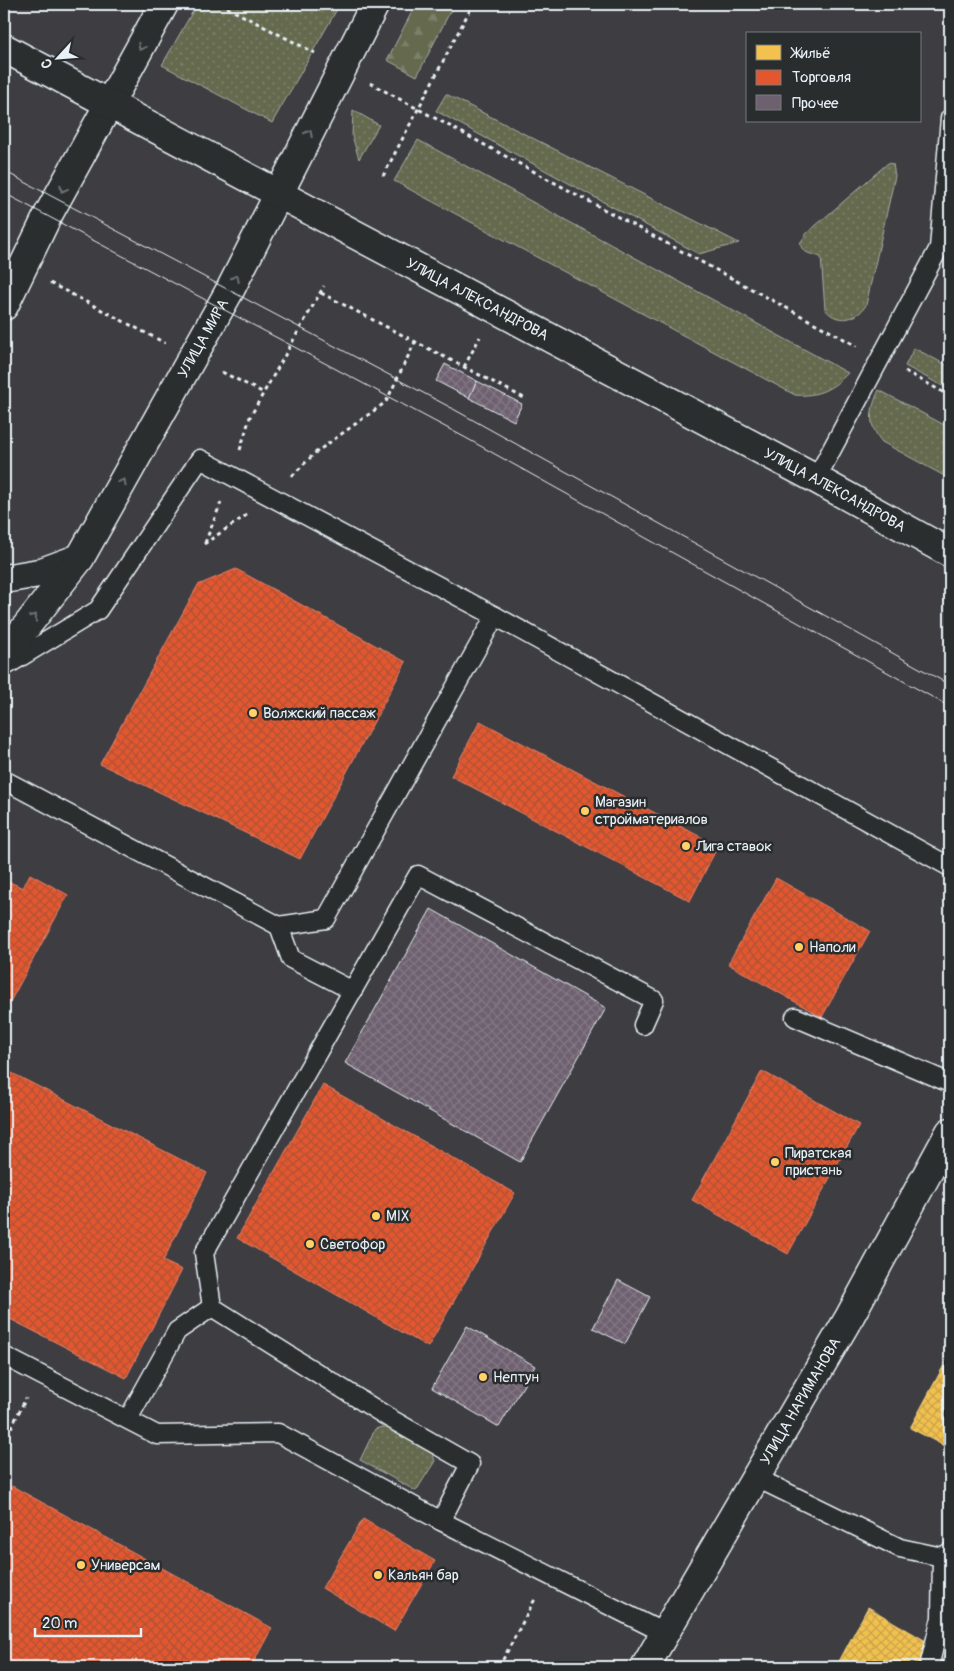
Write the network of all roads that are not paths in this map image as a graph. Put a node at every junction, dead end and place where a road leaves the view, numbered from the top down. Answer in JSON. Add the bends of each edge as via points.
{"nodes":[{"id":1,"x":164,"y":4,"type":"edge"},
{"id":2,"x":375,"y":4,"type":"edge"},
{"id":3,"x":4,"y":48,"type":"edge"},
{"id":4,"x":109,"y":106,"type":"junction"},
{"id":5,"x":950,"y":118,"type":"edge"},
{"id":6,"x":278,"y":194,"type":"junction"},
{"id":7,"x":4,"y":306,"type":"edge"},
{"id":8,"x":816,"y":479,"type":"junction"},
{"id":9,"x":950,"y":553,"type":"edge"},
{"id":10,"x":80,"y":558,"type":"junction"},
{"id":11,"x":4,"y":579,"type":"edge"},
{"id":12,"x":495,"y":616,"type":"junction"},
{"id":13,"x":4,"y":655,"type":"edge"},
{"id":14,"x":4,"y":667,"type":"edge"},
{"id":15,"x":4,"y":780,"type":"edge"},
{"id":16,"x":950,"y":867,"type":"edge"},
{"id":17,"x":279,"y":926,"type":"junction"},
{"id":18,"x":353,"y":991,"type":"junction"},
{"id":19,"x":795,"y":1017,"type":"dead end"},
{"id":20,"x":644,"y":1025,"type":"dead end"},
{"id":21,"x":950,"y":1083,"type":"edge"},
{"id":22,"x":950,"y":1132,"type":"edge"},
{"id":23,"x":212,"y":1306,"type":"junction"},
{"id":24,"x":4,"y":1356,"type":"edge"},
{"id":25,"x":128,"y":1419,"type":"junction"},
{"id":26,"x":755,"y":1476,"type":"junction"},
{"id":27,"x":441,"y":1521,"type":"junction"},
{"id":28,"x":946,"y":1554,"type":"edge"},
{"id":29,"x":664,"y":1633,"type":"junction"},
{"id":30,"x":645,"y":1667,"type":"edge"},
{"id":31,"x":929,"y":1667,"type":"edge"}],
"edges":[{"from":1,"to":4,"type":"street","one_way":true},
{"from":6,"to":2,"type":"street","name":"УЛИЦА МИРА","one_way":true},
{"from":3,"to":4,"type":"street","name":"УЛИЦА АЛЕКСАНДРОВА"},
{"from":4,"to":6,"type":"street","name":"УЛИЦА АЛЕКСАНДРОВА"},
{"from":4,"to":7,"type":"street","one_way":true,"via":[[48,215]]},
{"from":5,"to":8,"type":"lane","via":[[939,248]]},
{"from":6,"to":8,"type":"street","name":"УЛИЦА АЛЕКСАНДРОВА"},
{"from":10,"to":6,"type":"street","name":"УЛИЦА МИРА","one_way":true,"via":[[230,290]]},
{"from":8,"to":9,"type":"street","name":"УЛИЦА АЛЕКСАНДРОВА"},
{"from":10,"to":11,"type":"street","via":[[40,573]]},
{"from":13,"to":10,"type":"street","name":"УЛИЦА МИРА","one_way":true},
{"from":12,"to":14,"type":"lane","via":[[200,459],[98,610]]},
{"from":12,"to":16,"type":"lane"},
{"from":12,"to":17,"type":"lane","via":[[326,919]]},
{"from":15,"to":17,"type":"lane"},
{"from":17,"to":18,"type":"lane","via":[[291,959]]},
{"from":18,"to":20,"type":"lane","via":[[418,875],[654,1000]]},
{"from":18,"to":23,"type":"lane","via":[[204,1253]]},
{"from":19,"to":21,"type":"lane"},
{"from":22,"to":26,"type":"street","name":"УЛИЦА НАРИМАНОВА","via":[[850,1316]]},
{"from":23,"to":25,"type":"lane","via":[[176,1331]]},
{"from":23,"to":27,"type":"lane","via":[[391,1419],[470,1464]]},
{"from":24,"to":25,"type":"lane"},
{"from":25,"to":27,"type":"lane","via":[[157,1435],[278,1434]]},
{"from":26,"to":28,"type":"lane","via":[[900,1548]]},
{"from":26,"to":29,"type":"street","name":"УЛИЦА НАРИМАНОВА"},
{"from":27,"to":29,"type":"lane"},
{"from":28,"to":31,"type":"lane","via":[[941,1618]]},
{"from":29,"to":30,"type":"street","name":"УЛИЦА НАРИМАНОВА"}]}
